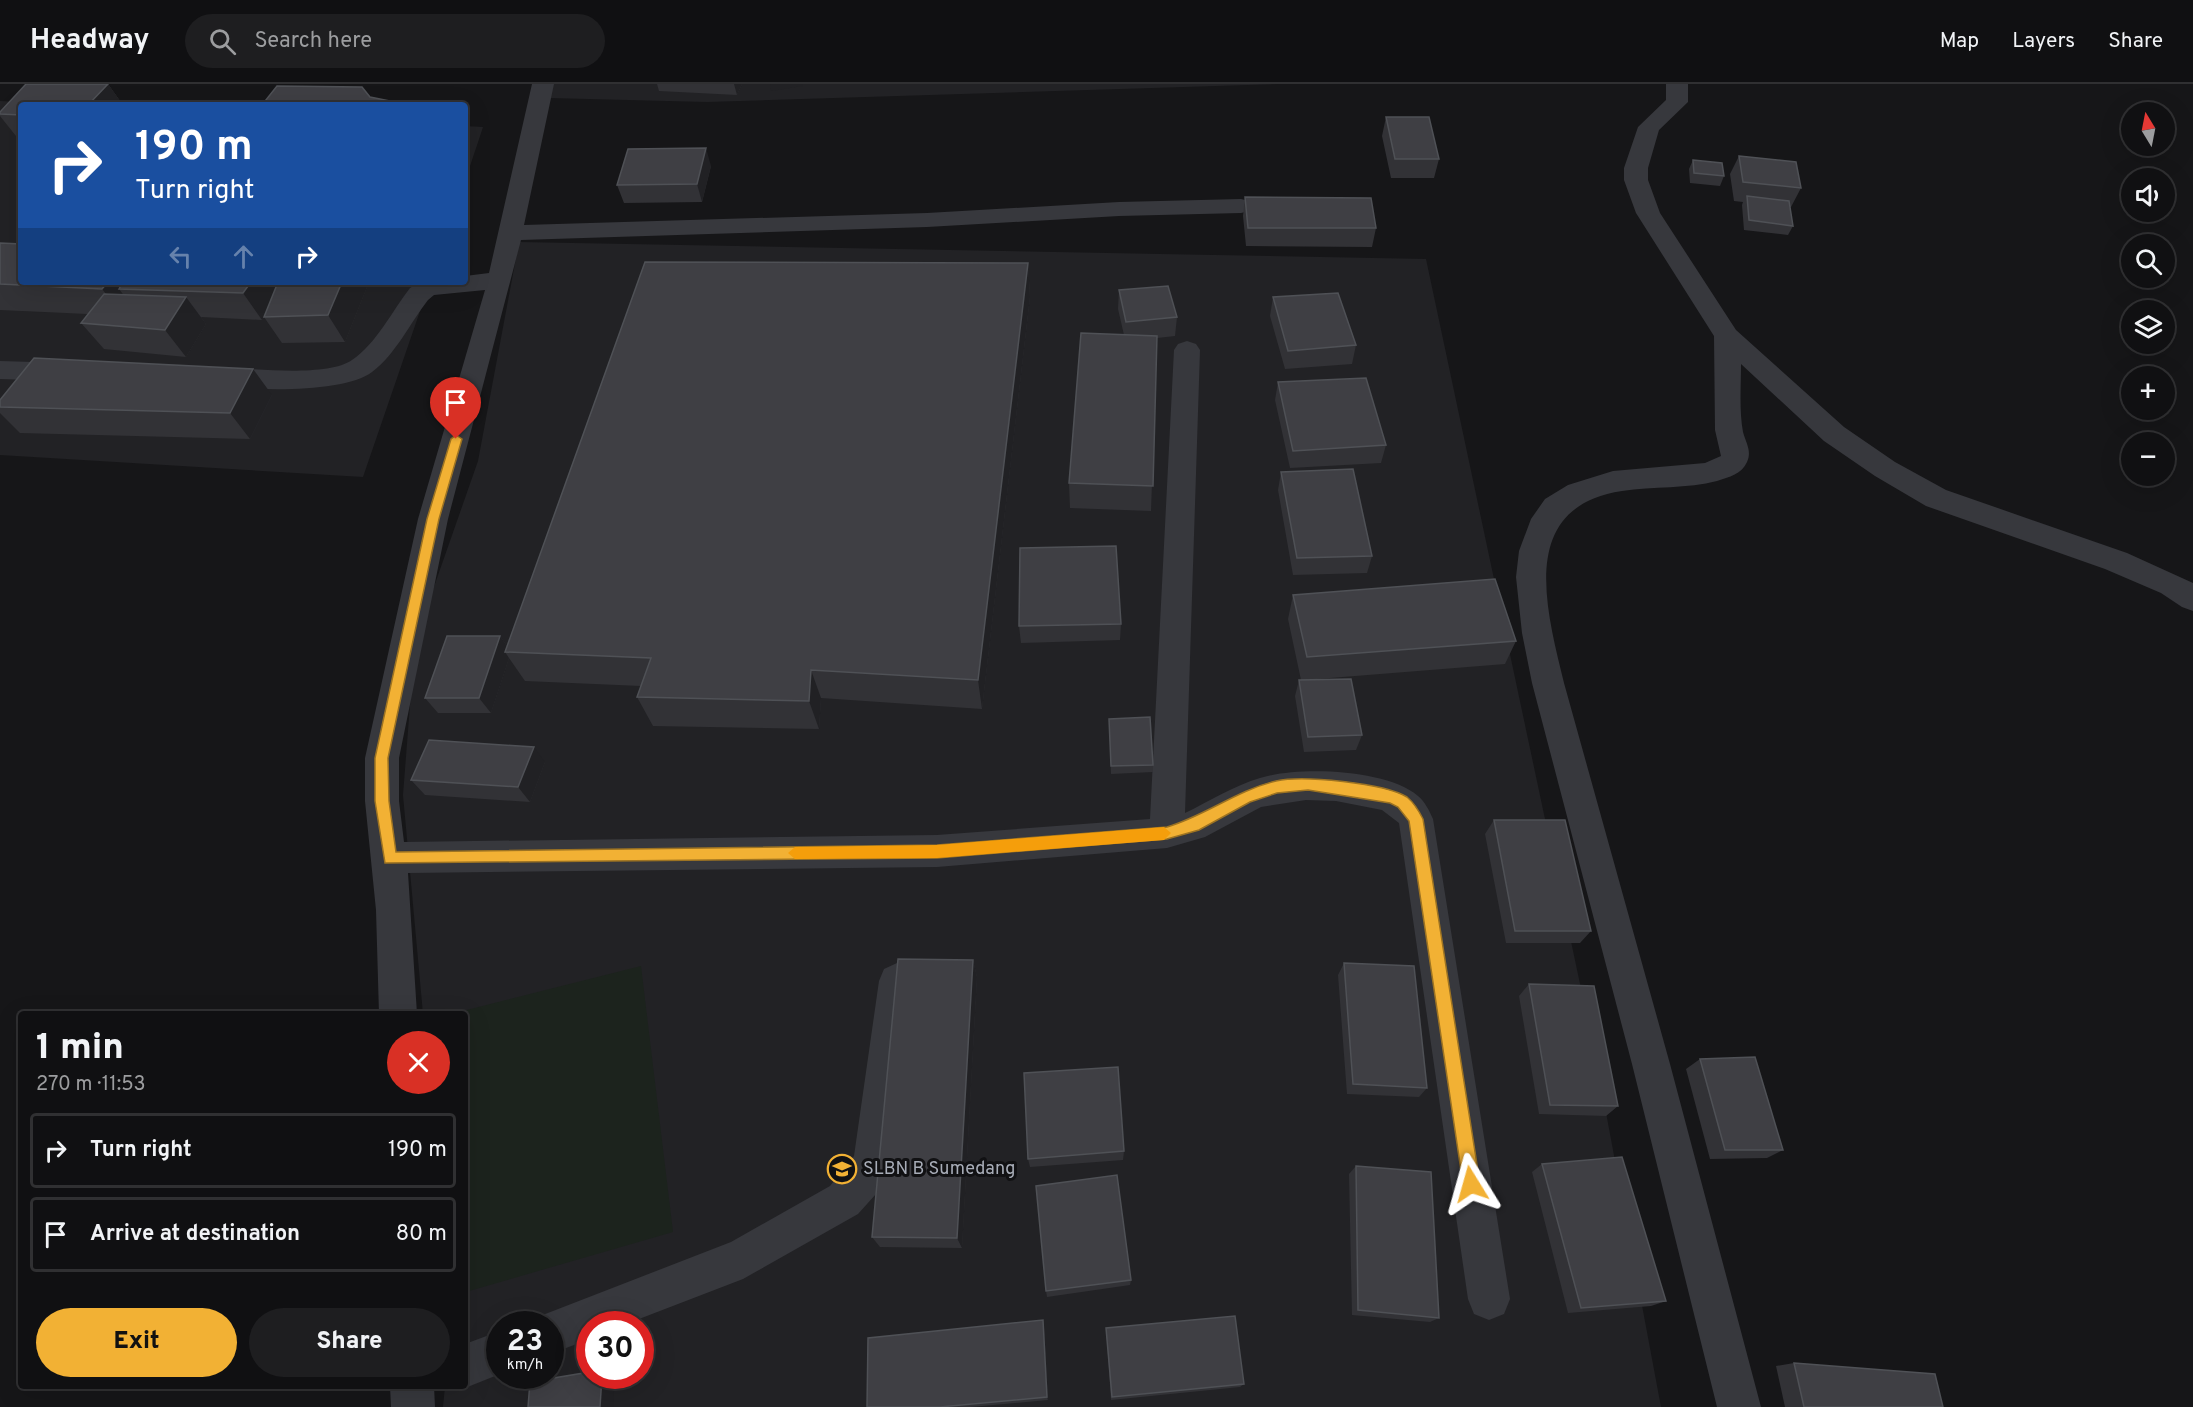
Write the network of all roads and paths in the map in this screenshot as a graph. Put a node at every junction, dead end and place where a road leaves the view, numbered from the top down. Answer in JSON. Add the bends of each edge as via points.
{"nodes":[{"id":1,"x":543,"y":84,"type":"edge"},
{"id":2,"x":1677,"y":84,"type":"edge"},
{"id":3,"x":1241,"y":206,"type":"dead end"},
{"id":4,"x":512,"y":233,"type":"junction"},
{"id":5,"x":500,"y":280,"type":"junction"},
{"id":6,"x":468,"y":284,"type":"edge"},
{"id":7,"x":455,"y":285,"type":"edge"},
{"id":8,"x":1727,"y":336,"type":"junction"},
{"id":9,"x":1187,"y":350,"type":"dead end"},
{"id":10,"x":0,"y":370,"type":"edge"},
{"id":11,"x":95,"y":373,"type":"edge"},
{"id":12,"x":190,"y":375,"type":"edge"},
{"id":13,"x":2193,"y":599,"type":"edge"},
{"id":14,"x":1167,"y":833,"type":"junction"},
{"id":15,"x":390,"y":858,"type":"junction"},
{"id":16,"x":897,"y":981,"type":"edge"},
{"id":17,"x":398,"y":1011,"type":"edge"},
{"id":18,"x":1488,"y":1299,"type":"dead end"},
{"id":19,"x":564,"y":1328,"type":"edge"},
{"id":20,"x":486,"y":1358,"type":"edge"},
{"id":21,"x":468,"y":1365,"type":"edge"},
{"id":22,"x":413,"y":1389,"type":"edge"},
{"id":23,"x":413,"y":1407,"type":"edge"},
{"id":24,"x":1739,"y":1407,"type":"edge"}],
"edges":[{"from":1,"to":4,"type":"street"},
{"from":2,"to":8,"type":"street","via":[[1677,102],[1649,127],[1636,180],[1648,213]]},
{"from":3,"to":4,"type":"street"},
{"from":4,"to":5,"type":"street"},
{"from":5,"to":6,"type":"street"},
{"from":5,"to":15,"type":"street","via":[[433,519],[382,758],[382,801]]},
{"from":7,"to":12,"type":"street","via":[[428,288],[418,294],[378,350],[360,368],[332,378]]},
{"from":8,"to":13,"type":"street","via":[[1834,434],[1936,498],[2116,561],[2172,585]]},
{"from":8,"to":24,"type":"street","via":[[1729,430],[1736,453],[1734,461],[1715,472],[1614,480],[1577,492],[1550,512],[1536,536],[1531,565],[1539,643],[1548,683]]},
{"from":9,"to":14,"type":"street"},
{"from":10,"to":11,"type":"street"},
{"from":14,"to":15,"type":"street","via":[[937,851]]},
{"from":14,"to":18,"type":"street","via":[[1194,826],[1246,797],[1277,787],[1308,784],[1358,790],[1403,802],[1410,809],[1416,819],[1423,861]]},
{"from":15,"to":17,"type":"street"},
{"from":16,"to":19,"type":"street","via":[[873,1162],[844,1200],[743,1258]]},
{"from":20,"to":21,"type":"street"},
{"from":22,"to":23,"type":"street"}]}
